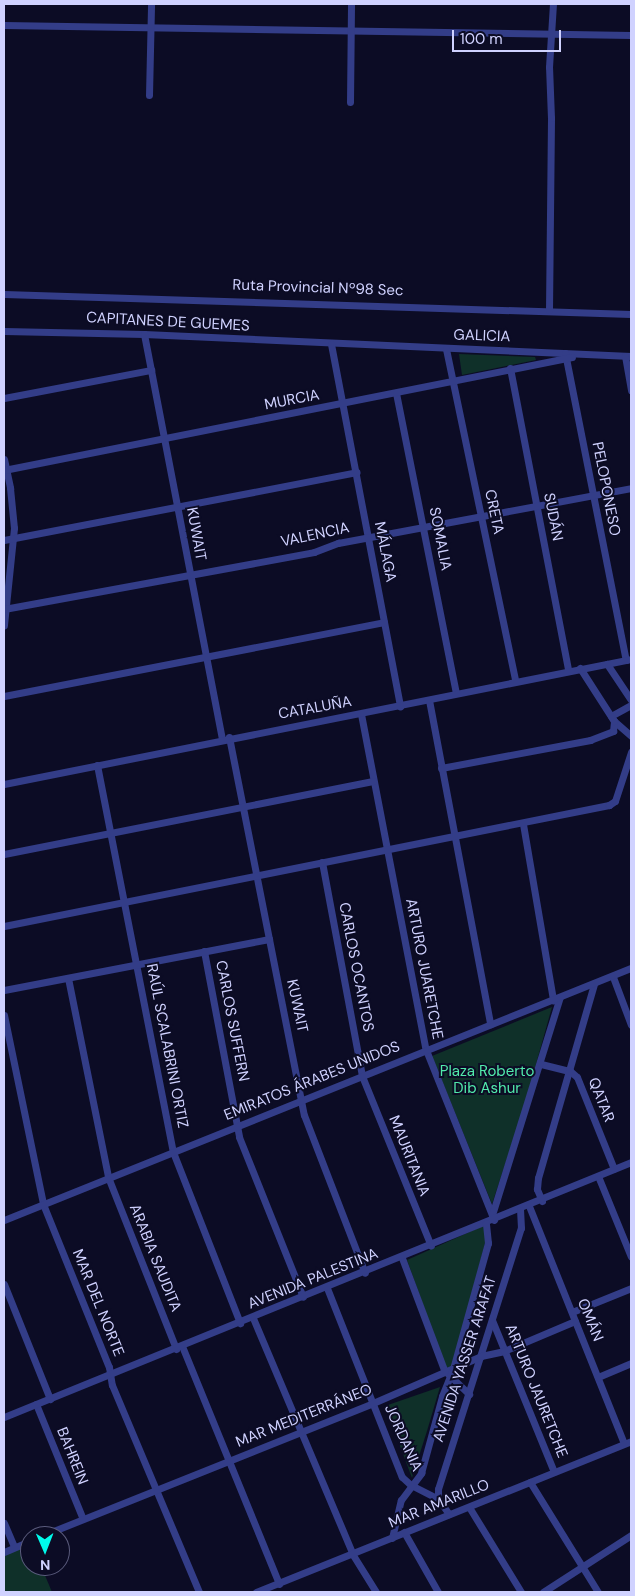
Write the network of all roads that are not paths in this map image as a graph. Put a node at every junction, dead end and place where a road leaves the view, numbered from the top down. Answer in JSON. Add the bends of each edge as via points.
{"nodes":[{"id":1,"x":151,"y":4,"type":"edge"},
{"id":2,"x":351,"y":4,"type":"edge"},
{"id":3,"x":553,"y":4,"type":"edge"},
{"id":4,"x":4,"y":25,"type":"edge"},
{"id":5,"x":151,"y":27,"type":"junction"},
{"id":6,"x":350,"y":30,"type":"junction"},
{"id":7,"x":551,"y":32,"type":"junction"},
{"id":8,"x":631,"y":35,"type":"edge"},
{"id":9,"x":149,"y":95,"type":"dead end"},
{"id":10,"x":350,"y":102,"type":"dead end"},
{"id":11,"x":4,"y":294,"type":"edge"},
{"id":12,"x":548,"y":310,"type":"junction"},
{"id":13,"x":631,"y":314,"type":"edge"},
{"id":14,"x":4,"y":331,"type":"edge"},
{"id":15,"x":144,"y":334,"type":"junction"},
{"id":16,"x":331,"y":344,"type":"junction"},
{"id":17,"x":446,"y":349,"type":"junction"},
{"id":18,"x":566,"y":355,"type":"junction"},
{"id":19,"x":628,"y":356,"type":"edge"},
{"id":20,"x":510,"y":368,"type":"junction"},
{"id":21,"x":151,"y":370,"type":"junction"},
{"id":22,"x":453,"y":380,"type":"junction"},
{"id":23,"x":631,"y":390,"type":"edge"},
{"id":24,"x":396,"y":393,"type":"junction"},
{"id":25,"x":4,"y":398,"type":"edge"},
{"id":26,"x":342,"y":404,"type":"junction"},
{"id":27,"x":163,"y":438,"type":"junction"},
{"id":28,"x":4,"y":459,"type":"edge"},
{"id":29,"x":5,"y":470,"type":"edge"},
{"id":30,"x":356,"y":472,"type":"junction"},
{"id":31,"x":631,"y":488,"type":"edge"},
{"id":32,"x":592,"y":496,"type":"junction"},
{"id":33,"x":177,"y":506,"type":"junction"},
{"id":34,"x":537,"y":507,"type":"junction"},
{"id":35,"x":482,"y":517,"type":"junction"},
{"id":36,"x":424,"y":529,"type":"junction"},
{"id":37,"x":14,"y":538,"type":"junction"},
{"id":38,"x":368,"y":539,"type":"junction"},
{"id":39,"x":4,"y":540,"type":"edge"},
{"id":40,"x":189,"y":573,"type":"junction"},
{"id":41,"x":5,"y":609,"type":"edge"},
{"id":42,"x":384,"y":622,"type":"junction"},
{"id":43,"x":4,"y":625,"type":"edge"},
{"id":44,"x":206,"y":656,"type":"junction"},
{"id":45,"x":629,"y":659,"type":"edge"},
{"id":46,"x":607,"y":664,"type":"junction"},
{"id":47,"x":580,"y":668,"type":"junction"},
{"id":48,"x":568,"y":670,"type":"junction"},
{"id":49,"x":516,"y":680,"type":"junction"},
{"id":50,"x":456,"y":692,"type":"junction"},
{"id":51,"x":4,"y":696,"type":"edge"},
{"id":52,"x":429,"y":700,"type":"junction"},
{"id":53,"x":631,"y":700,"type":"edge"},
{"id":54,"x":631,"y":705,"type":"edge"},
{"id":55,"x":400,"y":706,"type":"junction"},
{"id":56,"x":361,"y":714,"type":"junction"},
{"id":57,"x":612,"y":718,"type":"junction"},
{"id":58,"x":631,"y":736,"type":"edge"},
{"id":59,"x":226,"y":738,"type":"junction"},
{"id":60,"x":631,"y":752,"type":"edge"},
{"id":61,"x":97,"y":765,"type":"junction"},
{"id":62,"x":441,"y":768,"type":"junction"},
{"id":63,"x":373,"y":780,"type":"junction"},
{"id":64,"x":4,"y":784,"type":"edge"},
{"id":65,"x":244,"y":808,"type":"junction"},
{"id":66,"x":523,"y":824,"type":"junction"},
{"id":67,"x":110,"y":832,"type":"junction"},
{"id":68,"x":455,"y":837,"type":"junction"},
{"id":69,"x":387,"y":850,"type":"junction"},
{"id":70,"x":4,"y":854,"type":"edge"},
{"id":71,"x":322,"y":862,"type":"junction"},
{"id":72,"x":257,"y":876,"type":"junction"},
{"id":73,"x":124,"y":901,"type":"junction"},
{"id":74,"x":4,"y":926,"type":"edge"},
{"id":75,"x":270,"y":939,"type":"junction"},
{"id":76,"x":204,"y":951,"type":"junction"},
{"id":77,"x":136,"y":963,"type":"junction"},
{"id":78,"x":631,"y":968,"type":"edge"},
{"id":79,"x":613,"y":976,"type":"junction"},
{"id":80,"x":68,"y":978,"type":"junction"},
{"id":81,"x":594,"y":984,"type":"junction"},
{"id":82,"x":4,"y":990,"type":"edge"},
{"id":83,"x":557,"y":999,"type":"junction"},
{"id":84,"x":4,"y":1015,"type":"edge"},
{"id":85,"x":490,"y":1024,"type":"junction"},
{"id":86,"x":631,"y":1025,"type":"edge"},
{"id":87,"x":426,"y":1050,"type":"junction"},
{"id":88,"x":541,"y":1064,"type":"junction"},
{"id":89,"x":570,"y":1070,"type":"junction"},
{"id":90,"x":362,"y":1076,"type":"junction"},
{"id":91,"x":301,"y":1102,"type":"junction"},
{"id":92,"x":238,"y":1127,"type":"junction"},
{"id":93,"x":173,"y":1152,"type":"junction"},
{"id":94,"x":631,"y":1162,"type":"edge"},
{"id":95,"x":614,"y":1169,"type":"junction"},
{"id":96,"x":598,"y":1176,"type":"junction"},
{"id":97,"x":108,"y":1177,"type":"junction"},
{"id":98,"x":542,"y":1201,"type":"junction"},
{"id":99,"x":43,"y":1204,"type":"junction"},
{"id":100,"x":529,"y":1206,"type":"junction"},
{"id":101,"x":520,"y":1210,"type":"junction"},
{"id":102,"x":493,"y":1218,"type":"junction"},
{"id":103,"x":4,"y":1220,"type":"edge"},
{"id":104,"x":486,"y":1223,"type":"junction"},
{"id":105,"x":431,"y":1246,"type":"junction"},
{"id":106,"x":402,"y":1258,"type":"junction"},
{"id":107,"x":631,"y":1258,"type":"edge"},
{"id":108,"x":365,"y":1272,"type":"junction"},
{"id":109,"x":4,"y":1284,"type":"edge"},
{"id":110,"x":327,"y":1288,"type":"junction"},
{"id":111,"x":631,"y":1288,"type":"edge"},
{"id":112,"x":304,"y":1297,"type":"junction"},
{"id":113,"x":572,"y":1312,"type":"junction"},
{"id":114,"x":252,"y":1318,"type":"junction"},
{"id":115,"x":492,"y":1320,"type":"junction"},
{"id":116,"x":575,"y":1321,"type":"junction"},
{"id":117,"x":240,"y":1323,"type":"junction"},
{"id":118,"x":179,"y":1347,"type":"junction"},
{"id":119,"x":504,"y":1352,"type":"junction"},
{"id":120,"x":481,"y":1356,"type":"junction"},
{"id":121,"x":631,"y":1363,"type":"edge"},
{"id":122,"x":450,"y":1373,"type":"junction"},
{"id":123,"x":111,"y":1375,"type":"junction"},
{"id":124,"x":598,"y":1377,"type":"junction"},
{"id":125,"x":469,"y":1394,"type":"junction"},
{"id":126,"x":50,"y":1399,"type":"junction"},
{"id":127,"x":373,"y":1403,"type":"junction"},
{"id":128,"x":36,"y":1404,"type":"junction"},
{"id":129,"x":4,"y":1417,"type":"edge"},
{"id":130,"x":300,"y":1432,"type":"junction"},
{"id":131,"x":628,"y":1442,"type":"edge"},
{"id":132,"x":230,"y":1460,"type":"junction"},
{"id":133,"x":554,"y":1472,"type":"junction"},
{"id":134,"x":530,"y":1482,"type":"junction"},
{"id":135,"x":411,"y":1485,"type":"junction"},
{"id":136,"x":156,"y":1489,"type":"junction"},
{"id":137,"x":438,"y":1499,"type":"junction"},
{"id":138,"x":469,"y":1507,"type":"junction"},
{"id":139,"x":449,"y":1514,"type":"junction"},
{"id":140,"x":83,"y":1518,"type":"junction"},
{"id":141,"x":4,"y":1523,"type":"edge"},
{"id":142,"x":64,"y":1526,"type":"edge"},
{"id":143,"x":404,"y":1532,"type":"junction"},
{"id":144,"x":631,"y":1535,"type":"edge"},
{"id":145,"x":392,"y":1538,"type":"junction"},
{"id":146,"x":20,"y":1545,"type":"edge"},
{"id":147,"x":14,"y":1548,"type":"junction"},
{"id":148,"x":4,"y":1552,"type":"edge"},
{"id":149,"x":353,"y":1555,"type":"junction"},
{"id":150,"x":582,"y":1566,"type":"junction"},
{"id":151,"x":279,"y":1584,"type":"junction"},
{"id":152,"x":199,"y":1592,"type":"edge"},
{"id":153,"x":256,"y":1592,"type":"edge"},
{"id":154,"x":376,"y":1592,"type":"edge"},
{"id":155,"x":438,"y":1592,"type":"edge"},
{"id":156,"x":521,"y":1592,"type":"edge"},
{"id":157,"x":543,"y":1592,"type":"edge"},
{"id":158,"x":598,"y":1592,"type":"edge"}],
"edges":[{"from":1,"to":5,"type":"street"},
{"from":2,"to":6,"type":"street"},
{"from":3,"to":7,"type":"street"},
{"from":4,"to":5,"type":"street"},
{"from":5,"to":6,"type":"street"},
{"from":5,"to":9,"type":"street"},
{"from":6,"to":7,"type":"street"},
{"from":6,"to":10,"type":"street"},
{"from":7,"to":8,"type":"street"},
{"from":7,"to":12,"type":"street"},
{"from":11,"to":12,"type":"street","name":"Ruta Provincial Nº98 Sec"},
{"from":12,"to":13,"type":"street","name":"Ruta Provincial Nº98 Sec"},
{"from":14,"to":15,"type":"street","name":"CAPITANES DE GUEMES"},
{"from":15,"to":16,"type":"street","name":"CAPITANES DE GUEMES"},
{"from":15,"to":21,"type":"street","name":"KUWAIT"},
{"from":16,"to":17,"type":"street","name":"GALICIA"},
{"from":16,"to":26,"type":"street","name":"MÁLAGA"},
{"from":17,"to":18,"type":"street","name":"GALICIA"},
{"from":17,"to":22,"type":"street","name":"CRETA"},
{"from":18,"to":19,"type":"street","name":"GALICIA"},
{"from":18,"to":20,"type":"street","name":"MURCIA"},
{"from":18,"to":32,"type":"street","name":"PELOPONESO"},
{"from":19,"to":23,"type":"street"},
{"from":20,"to":22,"type":"street","name":"MURCIA"},
{"from":20,"to":34,"type":"street","name":"SUDÁN"},
{"from":21,"to":25,"type":"street"},
{"from":21,"to":27,"type":"street","name":"KUWAIT"},
{"from":22,"to":24,"type":"street","name":"MURCIA"},
{"from":22,"to":35,"type":"street","name":"CRETA"},
{"from":24,"to":26,"type":"street","name":"MURCIA"},
{"from":24,"to":36,"type":"street","name":"SOMALIA"},
{"from":26,"to":27,"type":"street","name":"MURCIA"},
{"from":26,"to":30,"type":"street","name":"MÁLAGA"},
{"from":27,"to":29,"type":"street","name":"MURCIA"},
{"from":27,"to":33,"type":"street","name":"KUWAIT"},
{"from":28,"to":29,"type":"street"},
{"from":29,"to":37,"type":"street"},
{"from":30,"to":33,"type":"street"},
{"from":30,"to":38,"type":"street","name":"MÁLAGA"},
{"from":31,"to":32,"type":"street","name":"VALENCIA"},
{"from":32,"to":34,"type":"street","name":"VALENCIA"},
{"from":32,"to":45,"type":"street","name":"PELOPONESO"},
{"from":33,"to":37,"type":"street"},
{"from":33,"to":40,"type":"street","name":"KUWAIT"},
{"from":34,"to":35,"type":"street","name":"VALENCIA"},
{"from":34,"to":48,"type":"street","name":"SUDÁN"},
{"from":35,"to":36,"type":"street","name":"VALENCIA"},
{"from":35,"to":49,"type":"street","name":"CRETA"},
{"from":36,"to":38,"type":"street","name":"VALENCIA"},
{"from":36,"to":50,"type":"street","name":"SOMALIA"},
{"from":37,"to":39,"type":"street"},
{"from":37,"to":41,"type":"street"},
{"from":38,"to":40,"type":"street","name":"VALENCIA","via":[[338,543],[314,552]]},
{"from":38,"to":42,"type":"street","name":"MÁLAGA"},
{"from":40,"to":41,"type":"street","name":"VALENCIA"},
{"from":40,"to":44,"type":"street","name":"KUWAIT"},
{"from":41,"to":43,"type":"street"},
{"from":42,"to":44,"type":"street"},
{"from":42,"to":55,"type":"street","name":"MÁLAGA"},
{"from":44,"to":51,"type":"street"},
{"from":44,"to":59,"type":"street","name":"KUWAIT"},
{"from":45,"to":46,"type":"street","name":"CATALUÑA"},
{"from":46,"to":47,"type":"street","name":"CATALUÑA"},
{"from":46,"to":53,"type":"street"},
{"from":47,"to":48,"type":"street","name":"CATALUÑA"},
{"from":47,"to":57,"type":"street"},
{"from":48,"to":49,"type":"street","name":"CATALUÑA"},
{"from":49,"to":50,"type":"street","name":"CATALUÑA"},
{"from":50,"to":52,"type":"street","name":"CATALUÑA"},
{"from":52,"to":55,"type":"street","name":"CATALUÑA"},
{"from":52,"to":62,"type":"street"},
{"from":54,"to":57,"type":"street"},
{"from":55,"to":56,"type":"street","name":"CATALUÑA"},
{"from":56,"to":59,"type":"street","name":"CATALUÑA"},
{"from":56,"to":63,"type":"street","name":"ARTURO JUARETCHE"},
{"from":57,"to":58,"type":"street"},
{"from":57,"to":62,"type":"street","via":[[613,731],[590,740]]},
{"from":59,"to":61,"type":"street","name":"CATALUÑA"},
{"from":59,"to":65,"type":"street","name":"KUWAIT"},
{"from":60,"to":66,"type":"street","via":[[613,804]]},
{"from":61,"to":64,"type":"street","name":"CATALUÑA"},
{"from":61,"to":67,"type":"street","name":"RAÚL SCALABRINI ORTIZ"},
{"from":62,"to":68,"type":"street"},
{"from":63,"to":65,"type":"street"},
{"from":63,"to":69,"type":"street","name":"ARTURO JUARETCHE"},
{"from":65,"to":67,"type":"street"},
{"from":65,"to":72,"type":"street","name":"KUWAIT"},
{"from":66,"to":68,"type":"street"},
{"from":66,"to":83,"type":"street"},
{"from":67,"to":70,"type":"street"},
{"from":67,"to":73,"type":"street","name":"RAÚL SCALABRINI ORTIZ"},
{"from":68,"to":69,"type":"street"},
{"from":68,"to":85,"type":"street"},
{"from":69,"to":71,"type":"street"},
{"from":69,"to":87,"type":"street","name":"ARTURO JUARETCHE"},
{"from":71,"to":72,"type":"street"},
{"from":71,"to":90,"type":"street","name":"CARLOS OCANTOS"},
{"from":72,"to":73,"type":"street"},
{"from":72,"to":75,"type":"street","name":"KUWAIT"},
{"from":73,"to":74,"type":"street"},
{"from":73,"to":77,"type":"street","name":"RAÚL SCALABRINI ORTIZ"},
{"from":75,"to":76,"type":"street"},
{"from":75,"to":91,"type":"street","name":"KUWAIT"},
{"from":76,"to":77,"type":"street"},
{"from":76,"to":92,"type":"street","name":"CARLOS SUFFERN"},
{"from":77,"to":80,"type":"street"},
{"from":77,"to":93,"type":"street","name":"RAÚL SCALABRINI ORTIZ"},
{"from":78,"to":79,"type":"street","name":"EMIRATOS ÁRABES UNIDOS"},
{"from":79,"to":81,"type":"street","name":"EMIRATOS ÁRABES UNIDOS"},
{"from":79,"to":86,"type":"street"},
{"from":80,"to":82,"type":"street"},
{"from":80,"to":97,"type":"street","name":"ARABIA SAUDITA"},
{"from":81,"to":83,"type":"street","name":"EMIRATOS ÁRABES UNIDOS"},
{"from":81,"to":89,"type":"street"},
{"from":83,"to":85,"type":"street","name":"EMIRATOS ÁRABES UNIDOS"},
{"from":83,"to":88,"type":"street"},
{"from":84,"to":99,"type":"street","name":"MAR DEL NORTE"},
{"from":85,"to":87,"type":"street","name":"EMIRATOS ÁRABES UNIDOS"},
{"from":87,"to":90,"type":"street","name":"EMIRATOS ÁRABES UNIDOS"},
{"from":87,"to":102,"type":"street","name":"ARTURO JUARETCHE"},
{"from":88,"to":89,"type":"street","name":"QATAR"},
{"from":88,"to":102,"type":"street"},
{"from":89,"to":95,"type":"street","name":"QATAR","via":[[577,1078]]},
{"from":89,"to":98,"type":"street","via":[[538,1178],[537,1189]]},
{"from":90,"to":91,"type":"street","name":"EMIRATOS ÁRABES UNIDOS"},
{"from":90,"to":105,"type":"street","name":"MAURITANIA"},
{"from":91,"to":92,"type":"street","name":"EMIRATOS ÁRABES UNIDOS"},
{"from":91,"to":108,"type":"street","name":"KUWAIT"},
{"from":92,"to":93,"type":"street","name":"EMIRATOS ÁRABES UNIDOS"},
{"from":92,"to":112,"type":"street"},
{"from":93,"to":97,"type":"street","name":"EMIRATOS ÁRABES UNIDOS"},
{"from":93,"to":117,"type":"street","name":"RAÚL SCALABRINI ORTIZ"},
{"from":94,"to":95,"type":"street","name":"AVENIDA PALESTINA"},
{"from":95,"to":96,"type":"street","name":"AVENIDA PALESTINA"},
{"from":96,"to":98,"type":"street","name":"AVENIDA PALESTINA"},
{"from":96,"to":107,"type":"street"},
{"from":97,"to":99,"type":"street","name":"EMIRATOS ÁRABES UNIDOS"},
{"from":97,"to":118,"type":"street","name":"ARABIA SAUDITA"},
{"from":98,"to":100,"type":"street","name":"AVENIDA PALESTINA"},
{"from":99,"to":103,"type":"street","name":"EMIRATOS ÁRABES UNIDOS"},
{"from":99,"to":123,"type":"street","name":"MAR DEL NORTE"},
{"from":100,"to":101,"type":"street","name":"AVENIDA PALESTINA"},
{"from":100,"to":113,"type":"street","name":"OMÁN"},
{"from":101,"to":102,"type":"street","name":"AVENIDA PALESTINA"},
{"from":101,"to":115,"type":"street","name":"AVENIDA YASSER ARAFAT","via":[[521,1228]]},
{"from":102,"to":104,"type":"street","name":"AVENIDA PALESTINA"},
{"from":104,"to":105,"type":"street","name":"AVENIDA PALESTINA"},
{"from":104,"to":122,"type":"street","name":"AVENIDA YASSER ARAFAT","via":[[488,1243]]},
{"from":105,"to":106,"type":"street","name":"AVENIDA PALESTINA"},
{"from":106,"to":108,"type":"street","name":"AVENIDA PALESTINA"},
{"from":106,"to":122,"type":"street"},
{"from":108,"to":110,"type":"street","name":"AVENIDA PALESTINA"},
{"from":109,"to":126,"type":"street"},
{"from":110,"to":112,"type":"street","name":"AVENIDA PALESTINA"},
{"from":110,"to":127,"type":"street","name":"JORDANIA"},
{"from":111,"to":113,"type":"street"},
{"from":112,"to":114,"type":"street","name":"AVENIDA PALESTINA"},
{"from":113,"to":116,"type":"street","name":"OMÁN"},
{"from":114,"to":117,"type":"street","name":"AVENIDA PALESTINA"},
{"from":114,"to":130,"type":"street"},
{"from":115,"to":119,"type":"street","name":"ARTURO JAURETCHE"},
{"from":115,"to":120,"type":"street","name":"AVENIDA YASSER ARAFAT"},
{"from":116,"to":119,"type":"street","name":"MAR MEDITERRÁNEO"},
{"from":116,"to":124,"type":"street","name":"OMÁN"},
{"from":117,"to":118,"type":"street","name":"AVENIDA PALESTINA"},
{"from":118,"to":123,"type":"street","name":"AVENIDA PALESTINA"},
{"from":118,"to":132,"type":"street","name":"ARABIA SAUDITA"},
{"from":119,"to":120,"type":"street","name":"MAR MEDITERRÁNEO"},
{"from":119,"to":133,"type":"street","name":"ARTURO JAURETCHE"},
{"from":120,"to":122,"type":"street","name":"MAR MEDITERRÁNEO"},
{"from":120,"to":125,"type":"street","name":"AVENIDA YASSER ARAFAT"},
{"from":121,"to":124,"type":"street"},
{"from":122,"to":125,"type":"street"},
{"from":122,"to":127,"type":"street","name":"MAR MEDITERRÁNEO"},
{"from":122,"to":135,"type":"street","name":"AVENIDA YASSER ARAFAT","via":[[421,1473]]},
{"from":123,"to":126,"type":"street","name":"AVENIDA PALESTINA"},
{"from":123,"to":136,"type":"street","name":"MAR DEL NORTE","via":[[112,1385]]},
{"from":124,"to":131,"type":"street","name":"OMÁN"},
{"from":125,"to":137,"type":"street","name":"AVENIDA YASSER ARAFAT","via":[[438,1489]]},
{"from":126,"to":128,"type":"street","name":"AVENIDA PALESTINA"},
{"from":127,"to":130,"type":"street","name":"MAR MEDITERRÁNEO"},
{"from":127,"to":135,"type":"street","name":"JORDANIA","via":[[402,1477]]},
{"from":128,"to":129,"type":"street","name":"AVENIDA PALESTINA"},
{"from":128,"to":140,"type":"street","name":"BAHREIN"},
{"from":130,"to":132,"type":"street","name":"MAR MEDITERRÁNEO"},
{"from":130,"to":149,"type":"street"},
{"from":131,"to":133,"type":"street","name":"MAR AMARILLO"},
{"from":132,"to":136,"type":"street","name":"MAR MEDITERRÁNEO"},
{"from":132,"to":151,"type":"street","name":"ARABIA SAUDITA"},
{"from":133,"to":134,"type":"street","name":"MAR AMARILLO"},
{"from":134,"to":138,"type":"street","name":"MAR AMARILLO"},
{"from":134,"to":150,"type":"street"},
{"from":135,"to":137,"type":"street","name":"JORDANIA"},
{"from":135,"to":145,"type":"street","name":"AVENIDA YASSER ARAFAT","via":[[401,1500]]},
{"from":136,"to":140,"type":"street","name":"MAR MEDITERRÁNEO"},
{"from":136,"to":152,"type":"street","name":"MAR DEL NORTE"},
{"from":137,"to":139,"type":"street"},
{"from":138,"to":139,"type":"street","name":"MAR AMARILLO"},
{"from":138,"to":156,"type":"street"},
{"from":139,"to":143,"type":"street","name":"MAR AMARILLO"},
{"from":140,"to":142,"type":"street","name":"MAR MEDITERRÁNEO"},
{"from":141,"to":147,"type":"street"},
{"from":143,"to":145,"type":"street","name":"MAR AMARILLO"},
{"from":143,"to":155,"type":"street"},
{"from":144,"to":150,"type":"street"},
{"from":145,"to":149,"type":"street","name":"MAR AMARILLO"},
{"from":146,"to":147,"type":"street"},
{"from":147,"to":148,"type":"street"},
{"from":149,"to":151,"type":"street","name":"MAR AMARILLO"},
{"from":149,"to":154,"type":"street"},
{"from":150,"to":157,"type":"street"},
{"from":150,"to":158,"type":"street"},
{"from":151,"to":153,"type":"street","name":"MAR AMARILLO"}]}
